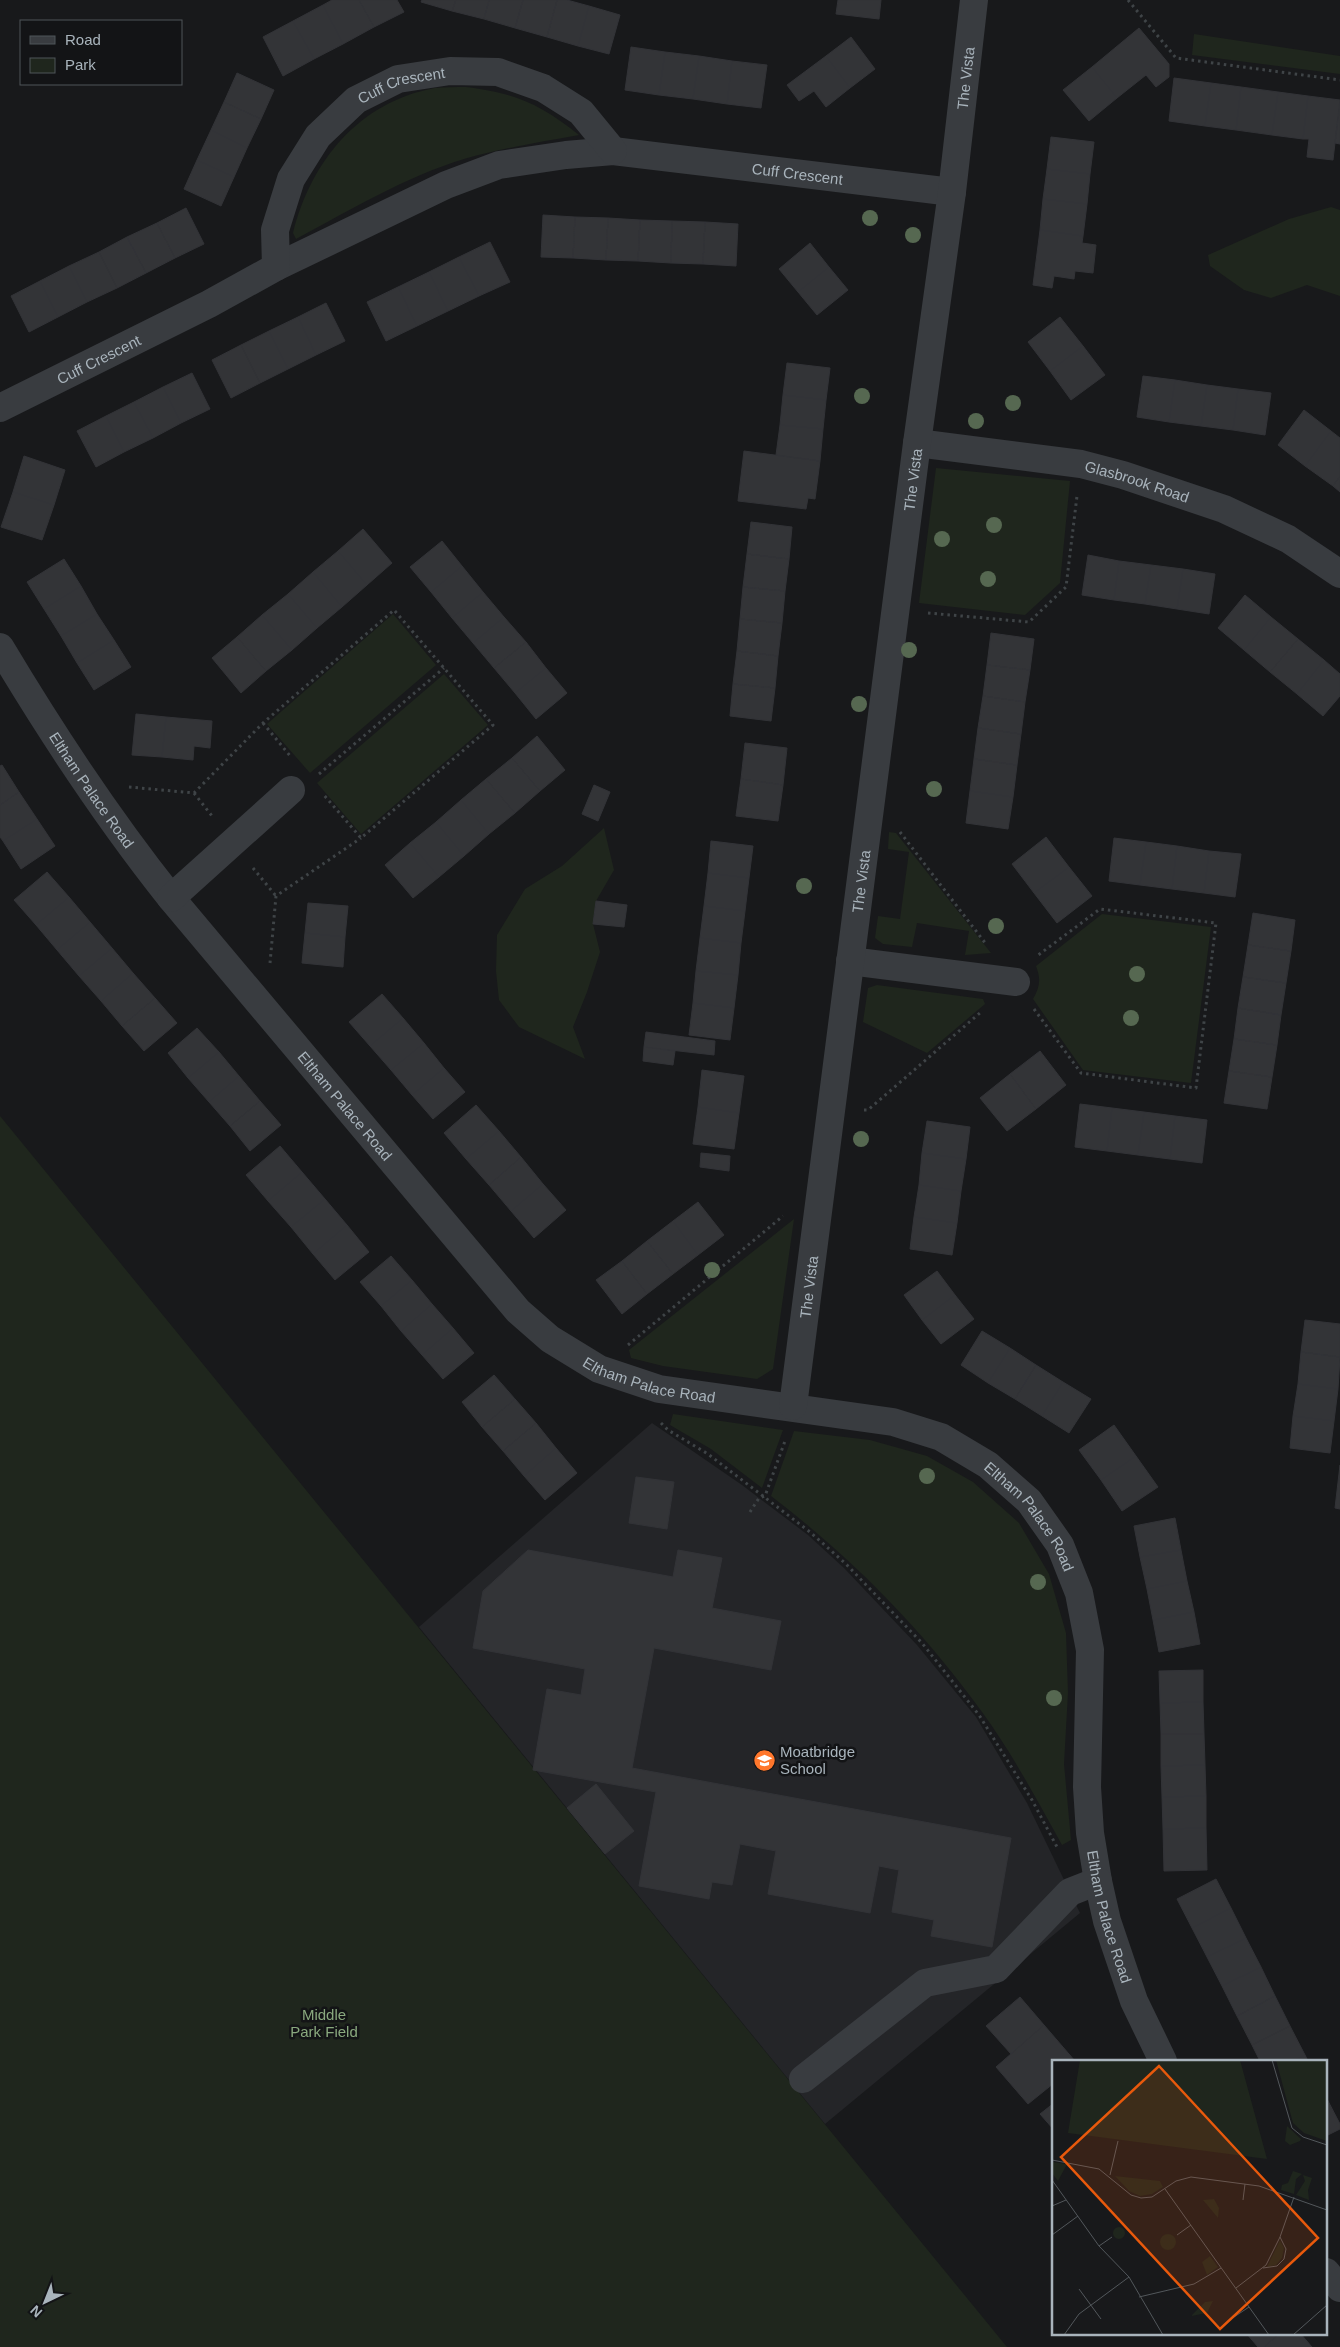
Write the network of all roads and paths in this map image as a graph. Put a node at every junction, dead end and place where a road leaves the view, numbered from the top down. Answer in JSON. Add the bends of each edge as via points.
{"nodes":[{"id":1,"x":974,"y":0,"type":"edge"},
{"id":2,"x":1128,"y":0,"type":"edge"},
{"id":3,"x":1340,"y":80,"type":"edge"},
{"id":4,"x":613,"y":152,"type":"junction"},
{"id":5,"x":952,"y":192,"type":"junction"},
{"id":6,"x":276,"y":267,"type":"junction"},
{"id":7,"x":0,"y":408,"type":"edge"},
{"id":8,"x":917,"y":443,"type":"junction"},
{"id":9,"x":1081,"y":464,"type":"junction"},
{"id":10,"x":1340,"y":574,"type":"edge"},
{"id":11,"x":895,"y":610,"type":"junction"},
{"id":12,"x":0,"y":647,"type":"edge"},
{"id":13,"x":444,"y":668,"type":"junction"},
{"id":14,"x":263,"y":723,"type":"junction"},
{"id":15,"x":293,"y":759,"type":"dead end"},
{"id":16,"x":87,"y":783,"type":"junction"},
{"id":17,"x":307,"y":786,"type":"junction"},
{"id":18,"x":361,"y":838,"type":"junction"},
{"id":19,"x":171,"y":898,"type":"junction"},
{"id":20,"x":850,"y":960,"type":"junction"},
{"id":21,"x":1016,"y":982,"type":"dead end"},
{"id":22,"x":266,"y":1009,"type":"junction"},
{"id":23,"x":821,"y":1185,"type":"junction"},
{"id":24,"x":599,"y":1369,"type":"junction"},
{"id":25,"x":793,"y":1406,"type":"junction"},
{"id":26,"x":654,"y":1416,"type":"dead end"},
{"id":27,"x":765,"y":1496,"type":"junction"},
{"id":28,"x":750,"y":1512,"type":"dead end"},
{"id":29,"x":1098,"y":1880,"type":"junction"},
{"id":30,"x":1163,"y":2060,"type":"edge"},
{"id":31,"x":803,"y":2079,"type":"dead end"},
{"id":32,"x":1328,"y":2274,"type":"edge"},
{"id":33,"x":1340,"y":2288,"type":"edge"}],
"edges":[{"from":1,"to":5,"type":"street","name":"The Vista"},
{"from":2,"to":3,"type":"path","via":[[1176,58]]},
{"from":4,"to":5,"type":"street","name":"Cuff Crescent"},
{"from":4,"to":6,"type":"street","name":"Cuff Crescent","via":[[499,165],[446,185]]},
{"from":4,"to":6,"type":"street","name":"Cuff Crescent","via":[[581,112],[543,88],[498,72],[450,71],[398,79],[356,100],[318,136],[291,179],[275,230]]},
{"from":5,"to":8,"type":"street","name":"The Vista"},
{"from":6,"to":7,"type":"street","name":"Cuff Crescent"},
{"from":8,"to":9,"type":"street","name":"Glasbrook Road"},
{"from":8,"to":11,"type":"street","name":"The Vista"},
{"from":9,"to":10,"type":"street","name":"Glasbrook Road","via":[[1224,509],[1288,539]]},
{"from":9,"to":11,"type":"path","via":[[1066,588],[1029,622]]},
{"from":11,"to":20,"type":"street","name":"The Vista"},
{"from":12,"to":16,"type":"street","name":"Eltham Palace Road"},
{"from":13,"to":14,"type":"path","via":[[394,610]]},
{"from":13,"to":17,"type":"path"},
{"from":13,"to":18,"type":"path","via":[[493,725]]},
{"from":14,"to":15,"type":"path"},
{"from":14,"to":16,"type":"path","via":[[194,793]]},
{"from":16,"to":19,"type":"street","name":"Eltham Palace Road"},
{"from":17,"to":18,"type":"path"},
{"from":17,"to":19,"type":"street"},
{"from":18,"to":22,"type":"path","via":[[276,896]]},
{"from":19,"to":22,"type":"street","name":"Eltham Palace Road"},
{"from":20,"to":21,"type":"street"},
{"from":20,"to":23,"type":"street","name":"The Vista"},
{"from":22,"to":24,"type":"street","name":"Eltham Palace Road","via":[[518,1311],[550,1339]]},
{"from":23,"to":24,"type":"path"},
{"from":23,"to":25,"type":"street","name":"The Vista"},
{"from":24,"to":25,"type":"street","name":"Eltham Palace Road","via":[[659,1389]]},
{"from":25,"to":27,"type":"path","via":[[788,1432]]},
{"from":25,"to":29,"type":"street","name":"Eltham Palace Road","via":[[894,1422],[942,1437],[988,1465],[1029,1501],[1060,1545],[1079,1593],[1090,1650],[1087,1787]]},
{"from":26,"to":27,"type":"path","via":[[668,1430],[708,1454]]},
{"from":27,"to":28,"type":"path","via":[[759,1498]]},
{"from":27,"to":29,"type":"path","via":[[846,1564],[922,1643],[979,1715],[1032,1800],[1061,1855]]},
{"from":29,"to":30,"type":"street","name":"Eltham Palace Road","via":[[1106,1921],[1134,2002]]},
{"from":29,"to":31,"type":"street","via":[[1070,1892],[996,1969],[925,1983]]},
{"from":32,"to":33,"type":"street"}]}
